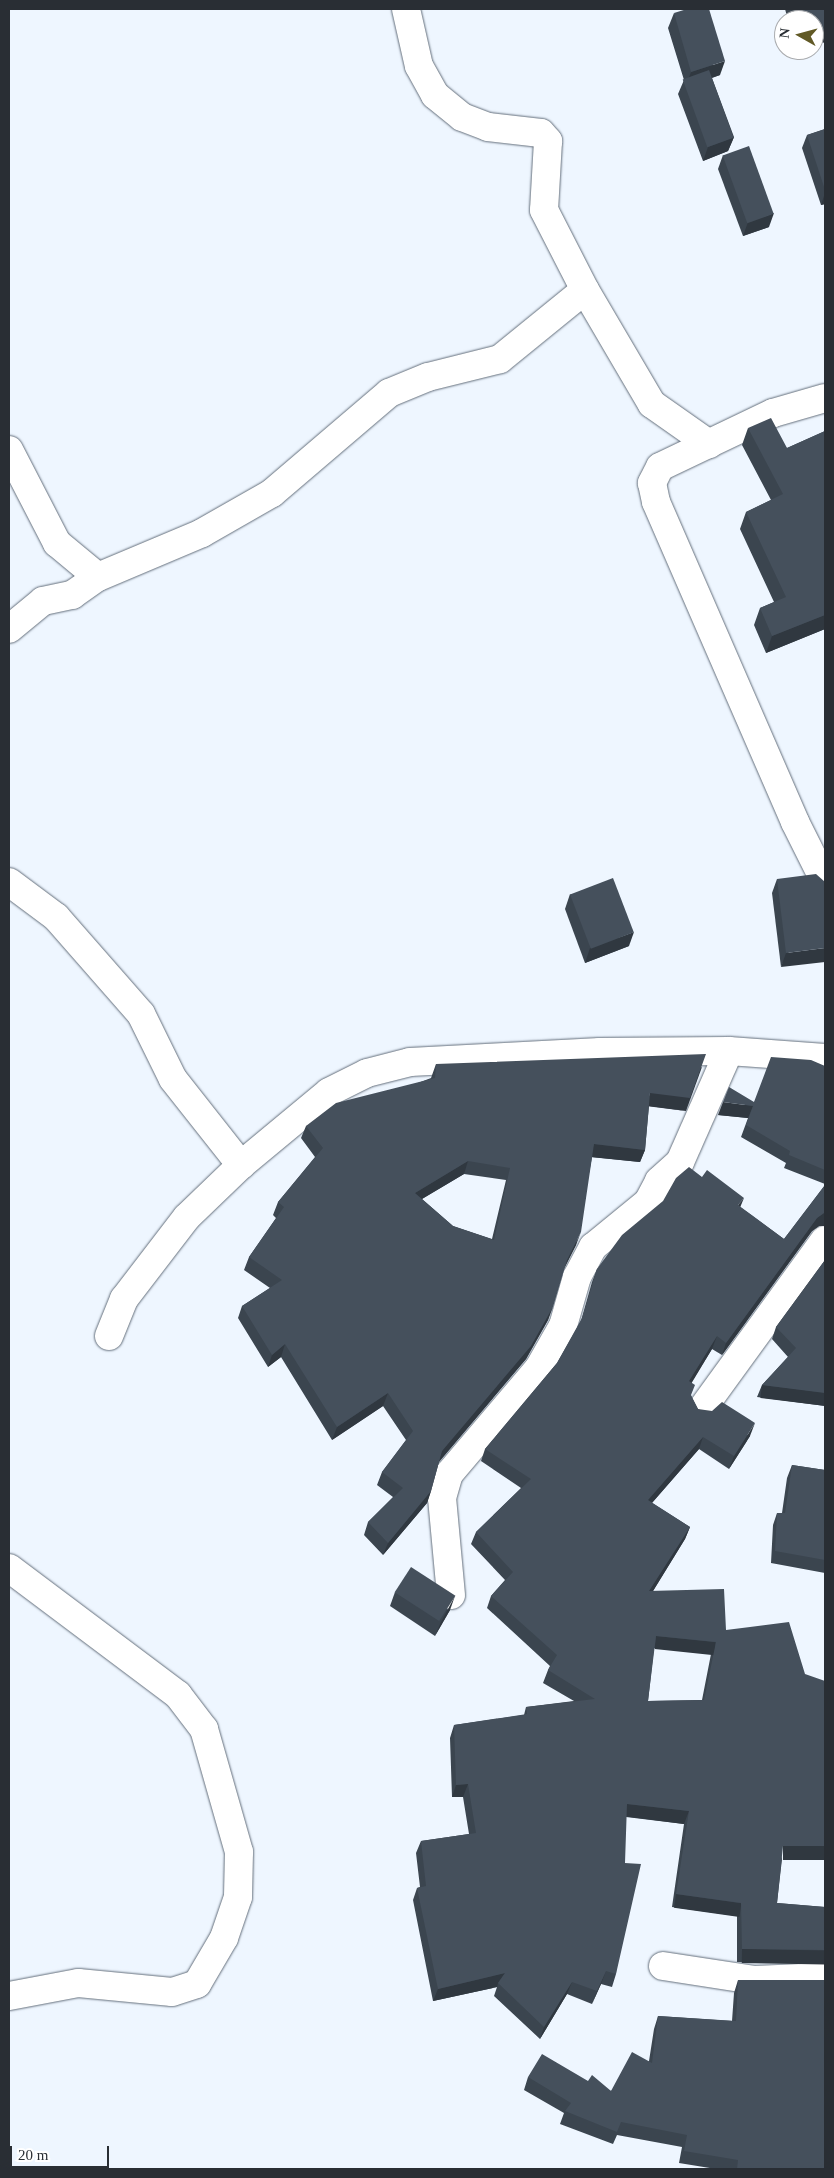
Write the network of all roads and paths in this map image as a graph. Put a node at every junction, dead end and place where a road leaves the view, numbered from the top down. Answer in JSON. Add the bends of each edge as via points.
{"nodes":[{"id":1,"x":406,"y":9,"type":"edge"},
{"id":2,"x":585,"y":290,"type":"junction"},
{"id":3,"x":825,"y":398,"type":"edge"},
{"id":4,"x":709,"y":444,"type":"junction"},
{"id":5,"x":9,"y":450,"type":"edge"},
{"id":6,"x":98,"y":577,"type":"junction"},
{"id":7,"x":9,"y":629,"type":"edge"},
{"id":8,"x":9,"y":882,"type":"edge"},
{"id":9,"x":825,"y":882,"type":"edge"},
{"id":10,"x":729,"y":1051,"type":"junction"},
{"id":11,"x":825,"y":1058,"type":"edge"},
{"id":12,"x":241,"y":1165,"type":"junction"},
{"id":13,"x":825,"y":1240,"type":"edge"},
{"id":14,"x":110,"y":1336,"type":"dead end"},
{"id":15,"x":702,"y":1409,"type":"edge"},
{"id":16,"x":9,"y":1568,"type":"edge"},
{"id":17,"x":451,"y":1595,"type":"edge"},
{"id":18,"x":663,"y":1966,"type":"dead end"},
{"id":19,"x":825,"y":1978,"type":"edge"},
{"id":20,"x":9,"y":1996,"type":"edge"}],
"edges":[{"from":1,"to":2,"type":"street","via":[[419,66],[435,95],[462,117],[488,127],[541,133],[548,141],[544,210]]},
{"from":2,"to":4,"type":"street","via":[[652,404]]},
{"from":2,"to":6,"type":"street","via":[[500,359],[428,377],[389,393],[272,493],[202,533]]},
{"from":3,"to":4,"type":"street","via":[[773,413]]},
{"from":4,"to":9,"type":"street","via":[[660,468],[652,483],[656,502],[794,822]]},
{"from":5,"to":6,"type":"street","via":[[57,543]]},
{"from":6,"to":7,"type":"street","via":[[72,595],[43,601]]},
{"from":8,"to":12,"type":"street","via":[[56,917],[141,1014],[174,1080]]},
{"from":10,"to":11,"type":"street"},
{"from":10,"to":12,"type":"street","via":[[600,1052],[410,1062],[367,1073],[329,1092]]},
{"from":10,"to":17,"type":"street","via":[[680,1162],[659,1181],[648,1202],[593,1247],[577,1277],[563,1326],[539,1368],[449,1474],[442,1498]]},
{"from":12,"to":14,"type":"street","via":[[187,1217],[130,1291]]},
{"from":13,"to":15,"type":"street"},
{"from":16,"to":20,"type":"street","via":[[178,1695],[204,1729],[239,1852],[238,1898],[224,1938],[197,1984],[172,1992],[78,1983]]},
{"from":18,"to":19,"type":"street","via":[[755,1980]]}]}
